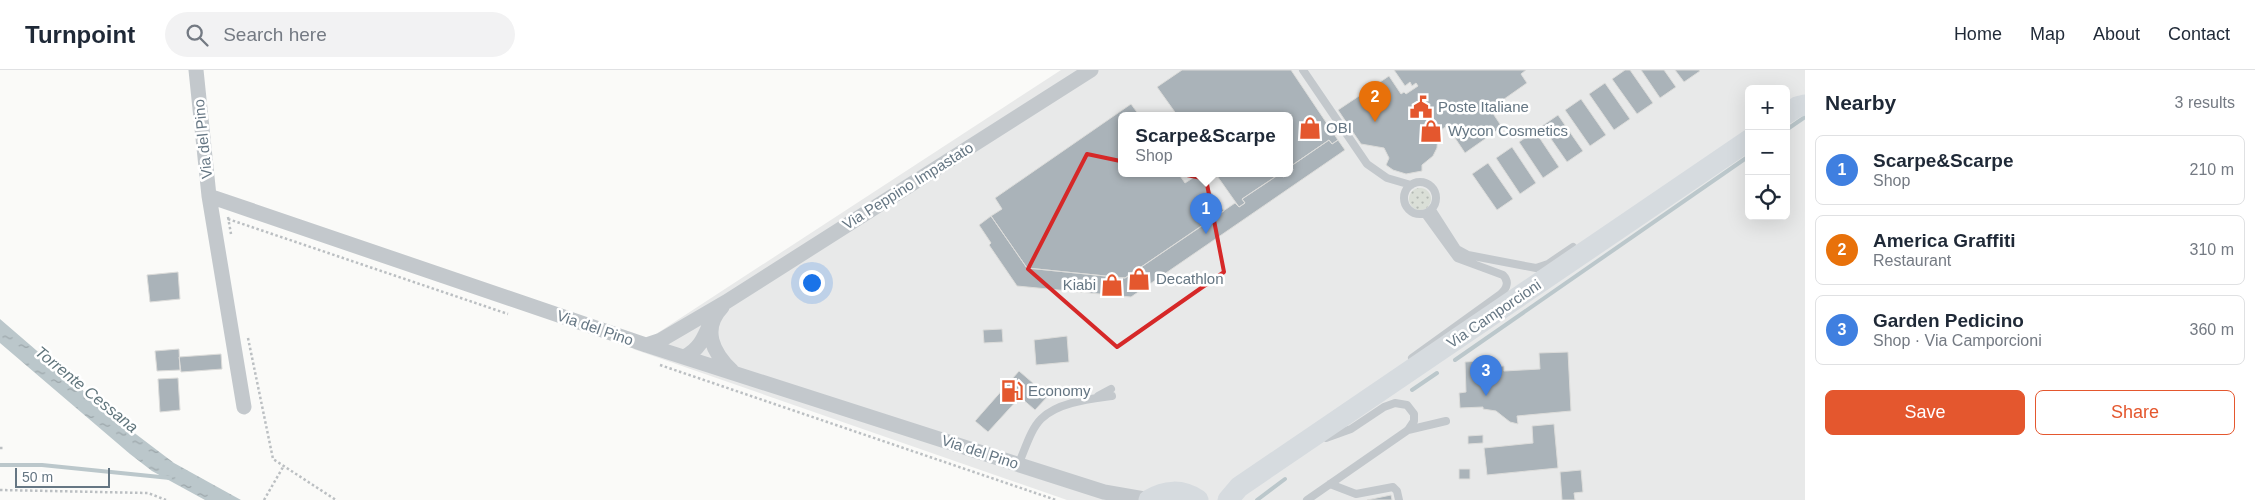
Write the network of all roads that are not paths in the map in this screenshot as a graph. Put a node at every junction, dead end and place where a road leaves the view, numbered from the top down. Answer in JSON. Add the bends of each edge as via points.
{"nodes":[{"id":1,"x":196,"y":70,"type":"edge"},
{"id":2,"x":1091,"y":70,"type":"edge"},
{"id":3,"x":1303,"y":70,"type":"edge"},
{"id":4,"x":1745,"y":143,"type":"edge"},
{"id":5,"x":1411,"y":185,"type":"junction"},
{"id":6,"x":215,"y":198,"type":"junction"},
{"id":7,"x":1656,"y":202,"type":"junction"},
{"id":8,"x":1429,"y":212,"type":"junction"},
{"id":9,"x":1625,"y":215,"type":"dead end"},
{"id":10,"x":1580,"y":242,"type":"dead end"},
{"id":11,"x":726,"y":302,"type":"junction"},
{"id":12,"x":712,"y":321,"type":"junction"},
{"id":13,"x":680,"y":329,"type":"junction"},
{"id":14,"x":646,"y":345,"type":"junction"},
{"id":15,"x":683,"y":357,"type":"junction"},
{"id":16,"x":733,"y":372,"type":"junction"},
{"id":17,"x":1385,"y":388,"type":"junction"},
{"id":18,"x":1112,"y":392,"type":"dead end"},
{"id":19,"x":244,"y":407,"type":"dead end"},
{"id":20,"x":1446,"y":421,"type":"dead end"},
{"id":21,"x":1408,"y":430,"type":"junction"},
{"id":22,"x":1304,"y":443,"type":"junction"},
{"id":23,"x":1018,"y":465,"type":"junction"},
{"id":24,"x":1330,"y":484,"type":"junction"},
{"id":25,"x":1233,"y":493,"type":"edge"},
{"id":26,"x":1108,"y":496,"type":"edge"},
{"id":27,"x":1197,"y":499,"type":"edge"},
{"id":28,"x":1149,"y":500,"type":"edge"},
{"id":29,"x":1307,"y":500,"type":"edge"},
{"id":30,"x":1399,"y":500,"type":"edge"}],
"edges":[{"from":1,"to":6,"type":"street","name":"Via del Pino","via":[[200,124]]},
{"from":2,"to":11,"type":"street","name":"Via Peppino Impastato"},
{"from":3,"to":5,"type":"lane","via":[[1367,164],[1387,178]]},
{"from":4,"to":7,"type":"main road","name":"Via Camporcioni"},
{"from":5,"to":8,"type":"lane","via":[[1419,182],[1431,186],[1436,199]]},
{"from":5,"to":8,"type":"lane","via":[[1404,195],[1405,206],[1414,214]]},
{"from":6,"to":14,"type":"street","name":"Via del Pino"},
{"from":6,"to":19,"type":"street"},
{"from":7,"to":9,"type":"lane"},
{"from":7,"to":17,"type":"main road","name":"Via Camporcioni"},
{"from":8,"to":10,"type":"lane","via":[[1457,249],[1468,255],[1536,268],[1548,264]]},
{"from":8,"to":17,"type":"lane","via":[[1457,258],[1503,275],[1507,286],[1498,296],[1417,353]]},
{"from":11,"to":12,"type":"street"},
{"from":11,"to":13,"type":"street","name":"Via Peppino Impastato"},
{"from":12,"to":15,"type":"street","via":[[700,345]]},
{"from":12,"to":16,"type":"street","via":[[713,348]]},
{"from":13,"to":14,"type":"street","name":"Via Peppino Impastato"},
{"from":13,"to":15,"type":"street","via":[[677,344]]},
{"from":14,"to":15,"type":"street","name":"Via del Pino"},
{"from":15,"to":16,"type":"street","name":"Via del Pino"},
{"from":16,"to":23,"type":"street","name":"Via del Pino"},
{"from":17,"to":22,"type":"main road","name":"Via Camporcioni"},
{"from":18,"to":23,"type":"lane","via":[[1054,410],[1041,419]]},
{"from":20,"to":21,"type":"lane"},
{"from":21,"to":22,"type":"lane","via":[[1415,418],[1413,410],[1406,405],[1395,404],[1379,409],[1344,432]]},
{"from":21,"to":24,"type":"lane"},
{"from":22,"to":25,"type":"main road","name":"Via Camporcioni"},
{"from":23,"to":26,"type":"street","name":"Via del Pino"},
{"from":24,"to":29,"type":"lane"},
{"from":24,"to":30,"type":"lane","via":[[1356,494],[1393,486]]},
{"from":25,"to":27,"type":"main road"},
{"from":26,"to":28,"type":"street","name":"Via del Pino"},
{"from":27,"to":28,"type":"main road","via":[[1172,492]]}]}
